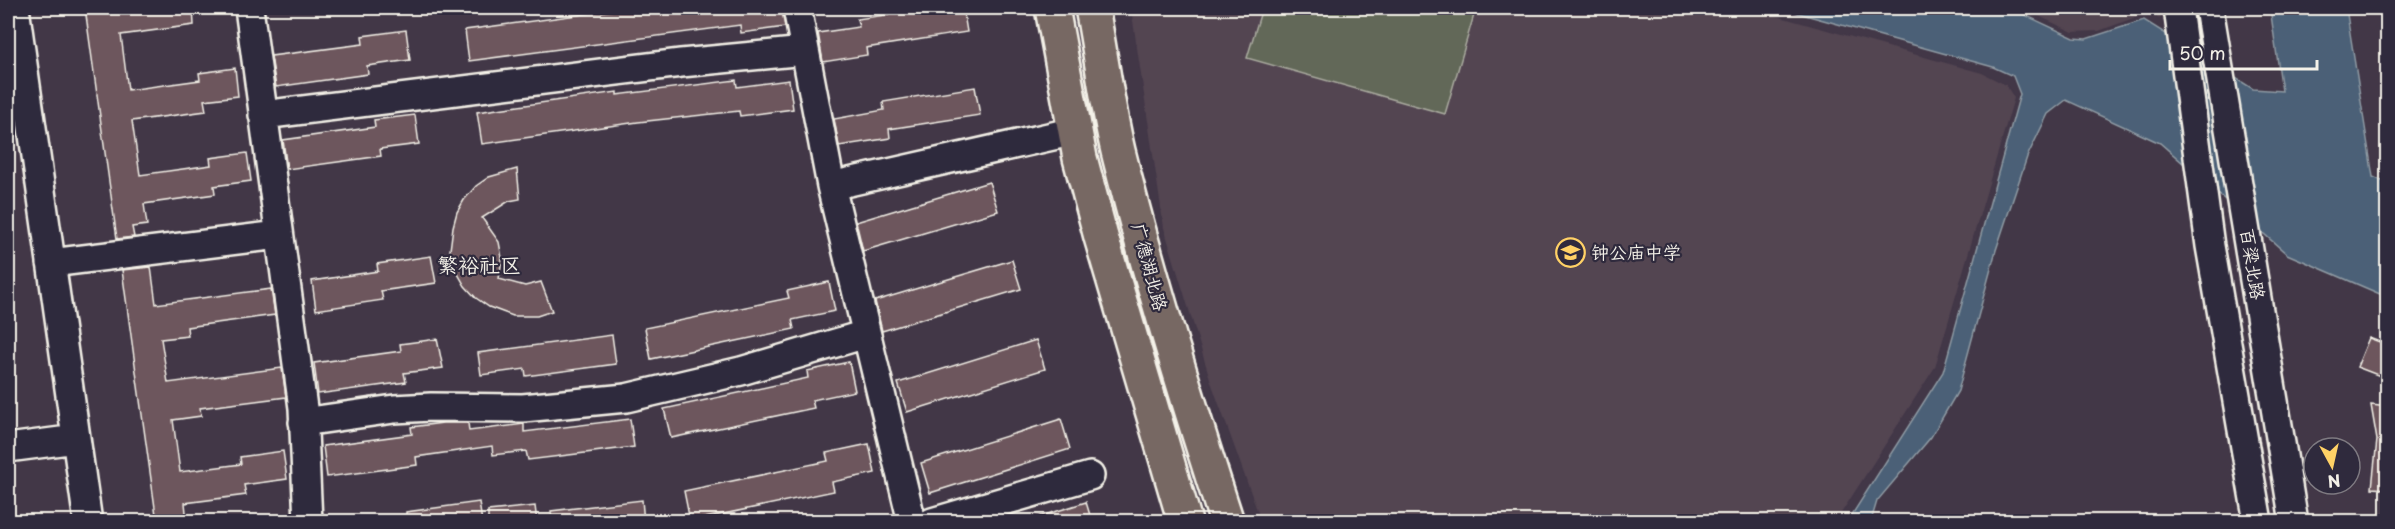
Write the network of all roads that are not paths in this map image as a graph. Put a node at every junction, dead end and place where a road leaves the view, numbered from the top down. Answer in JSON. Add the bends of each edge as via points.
{"nodes":[{"id":1,"x":15,"y":8,"type":"edge"},
{"id":2,"x":249,"y":8,"type":"edge"},
{"id":3,"x":797,"y":8,"type":"edge"},
{"id":4,"x":1052,"y":8,"type":"edge"},
{"id":5,"x":1092,"y":8,"type":"edge"},
{"id":6,"x":2178,"y":8,"type":"edge"},
{"id":7,"x":2209,"y":8,"type":"edge"},
{"id":8,"x":805,"y":51,"type":"junction"},
{"id":9,"x":263,"y":115,"type":"junction"},
{"id":10,"x":1075,"y":131,"type":"junction"},
{"id":11,"x":831,"y":186,"type":"junction"},
{"id":12,"x":279,"y":235,"type":"junction"},
{"id":13,"x":51,"y":263,"type":"junction"},
{"id":14,"x":866,"y":333,"type":"junction"},
{"id":15,"x":303,"y":422,"type":"junction"},
{"id":16,"x":76,"y":439,"type":"junction"},
{"id":17,"x":8,"y":448,"type":"edge"},
{"id":18,"x":1090,"y":476,"type":"dead end"},
{"id":19,"x":88,"y":522,"type":"edge"},
{"id":20,"x":309,"y":522,"type":"edge"},
{"id":21,"x":912,"y":522,"type":"edge"},
{"id":22,"x":932,"y":522,"type":"edge"},
{"id":23,"x":1185,"y":522,"type":"edge"},
{"id":24,"x":1227,"y":522,"type":"edge"},
{"id":25,"x":2258,"y":522,"type":"edge"},
{"id":26,"x":2294,"y":522,"type":"edge"}],
"edges":[{"from":1,"to":13,"type":"street"},
{"from":2,"to":9,"type":"street"},
{"from":3,"to":8,"type":"street"},
{"from":4,"to":10,"type":"main road","name":"广德湖北路"},
{"from":5,"to":24,"type":"main road","name":"广德湖北路","via":[[1118,148],[1156,297]]},
{"from":6,"to":25,"type":"street","name":"百梁北路","via":[[2211,246]]},
{"from":7,"to":26,"type":"street","name":"百梁北路"},
{"from":8,"to":9,"type":"street","via":[[669,64]]},
{"from":8,"to":11,"type":"street"},
{"from":9,"to":12,"type":"street"},
{"from":10,"to":11,"type":"street"},
{"from":10,"to":23,"type":"main road","name":"广德湖北路","via":[[1101,237]]},
{"from":11,"to":14,"type":"street"},
{"from":12,"to":13,"type":"street"},
{"from":12,"to":15,"type":"street"},
{"from":13,"to":16,"type":"street"},
{"from":14,"to":15,"type":"street","via":[[741,370],[626,398],[523,408],[394,409]]},
{"from":14,"to":21,"type":"street"},
{"from":15,"to":20,"type":"street"},
{"from":16,"to":17,"type":"street"},
{"from":16,"to":19,"type":"street"},
{"from":18,"to":22,"type":"street"}]}
